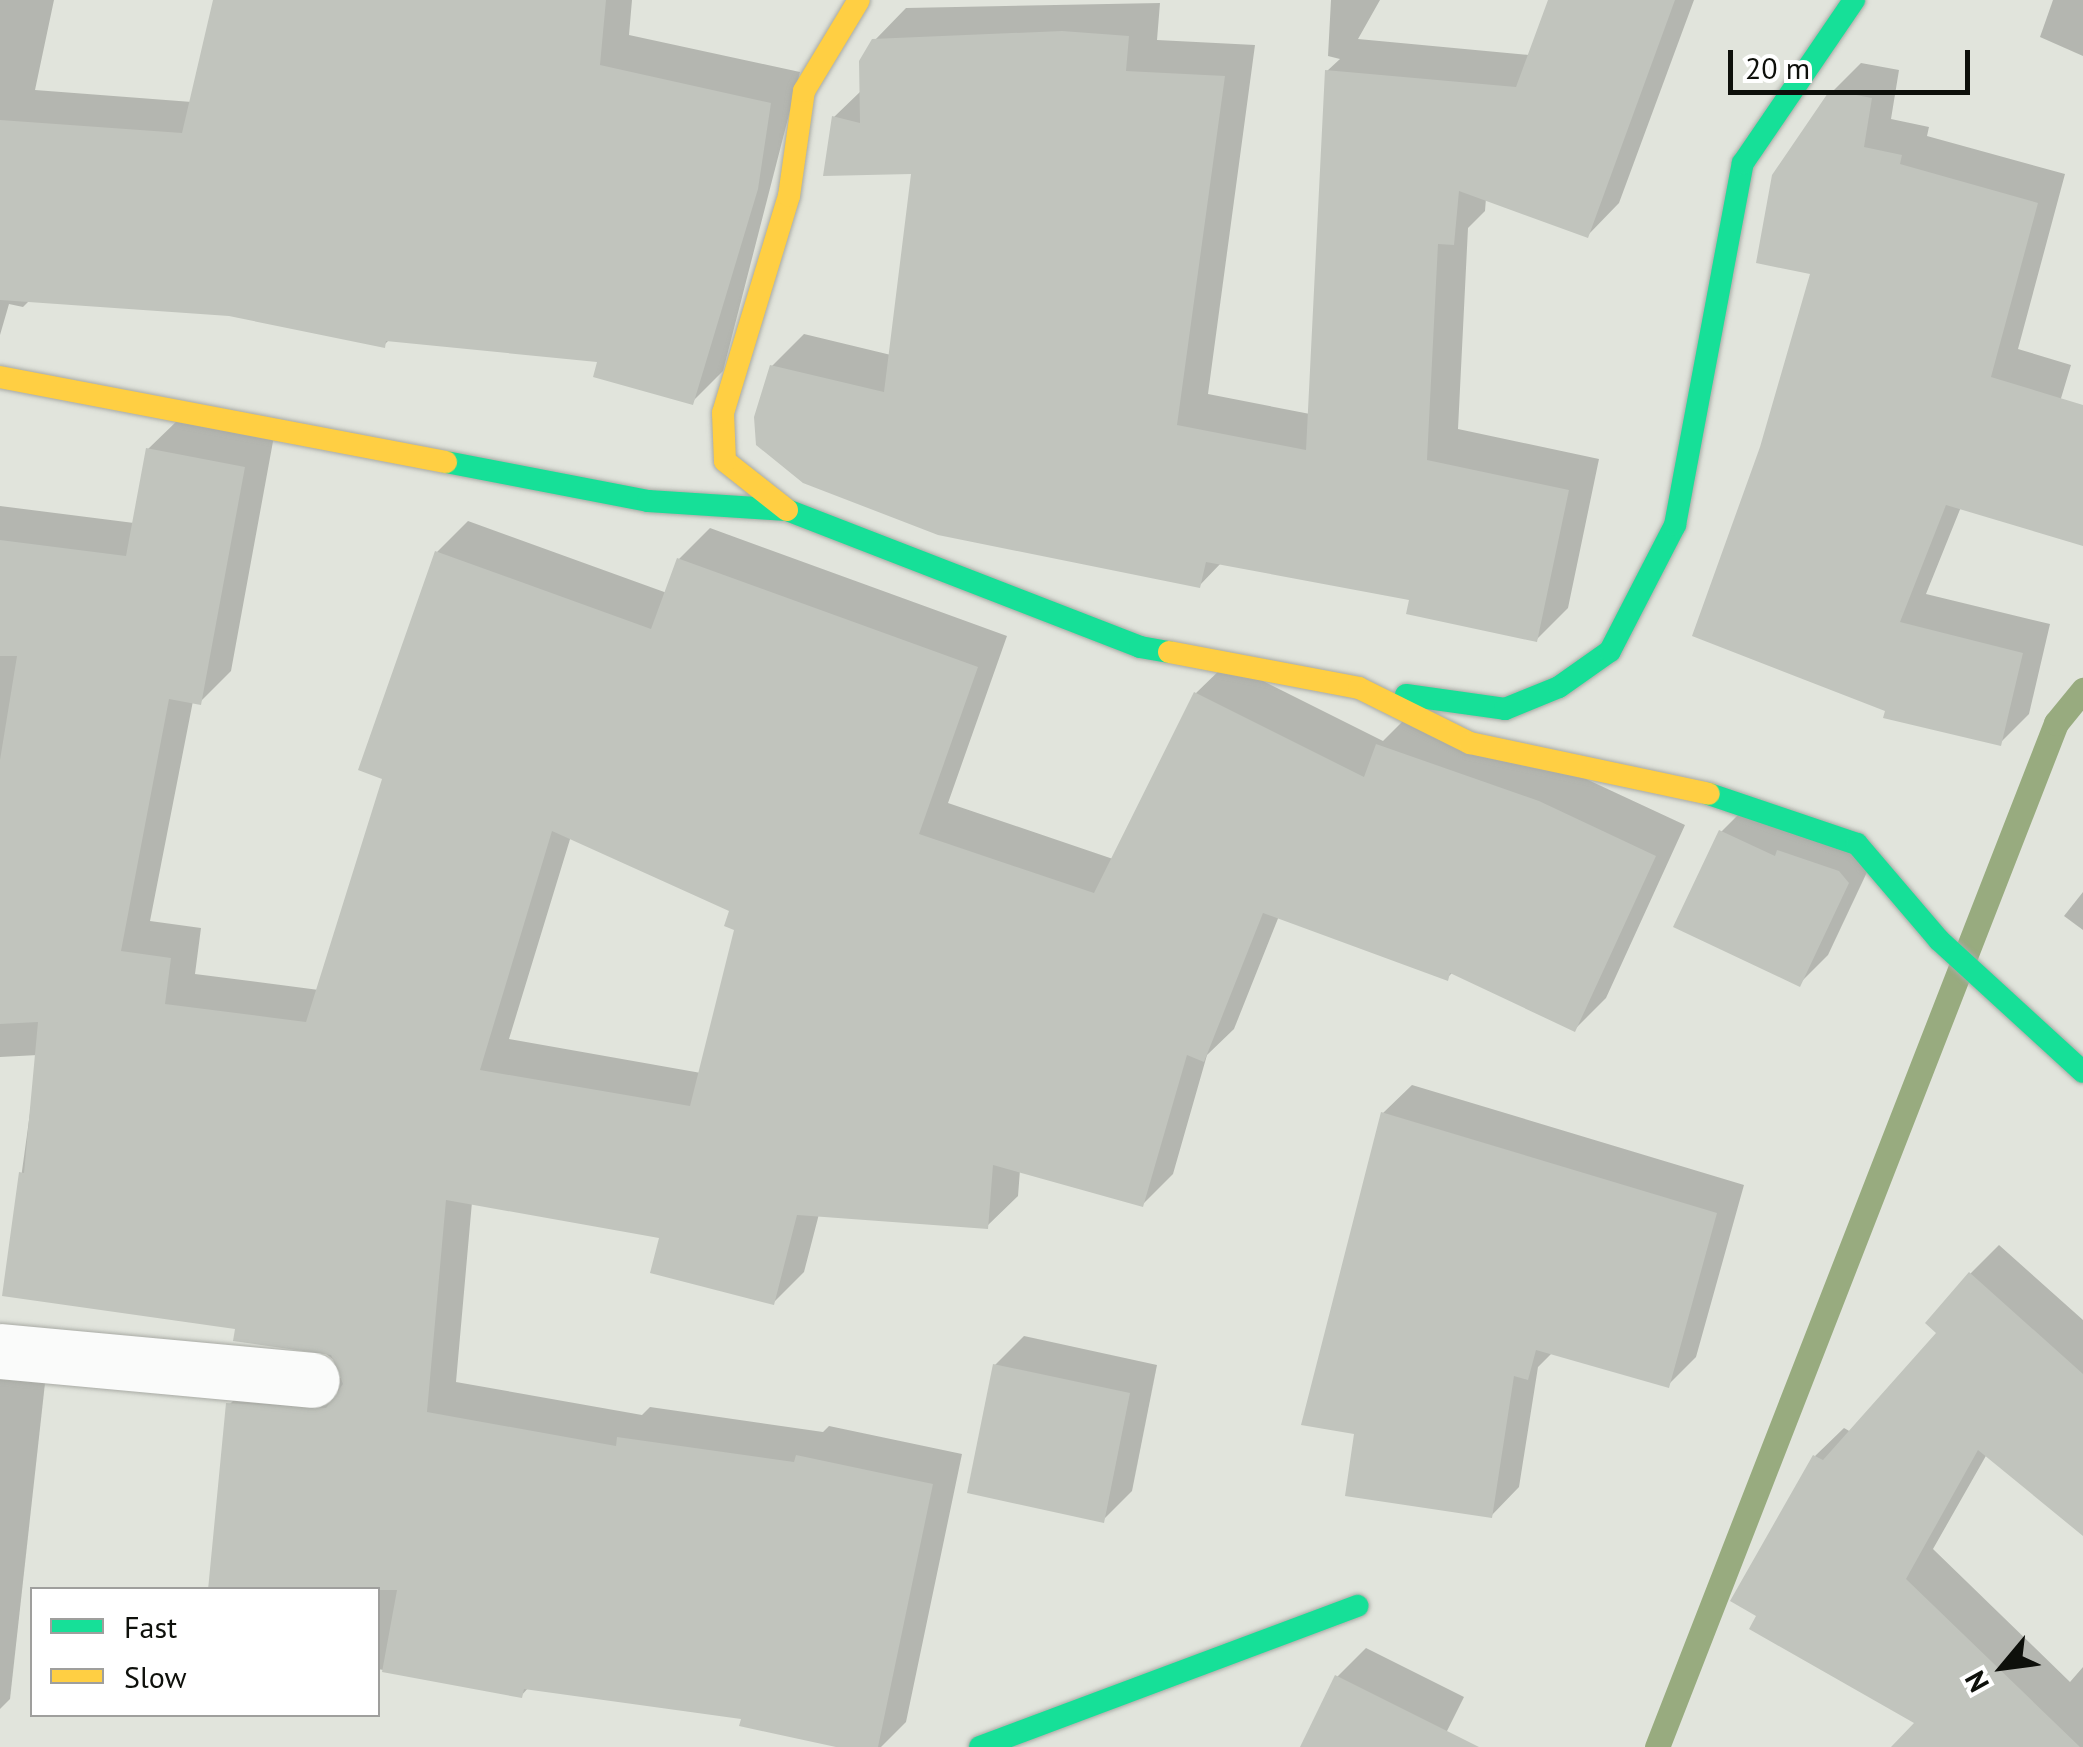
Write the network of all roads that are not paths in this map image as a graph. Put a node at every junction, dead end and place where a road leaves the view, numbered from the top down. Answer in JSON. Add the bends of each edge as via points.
{"nodes":[{"id":1,"x":859,"y":0,"type":"edge"},
{"id":2,"x":1854,"y":0,"type":"edge"},
{"id":3,"x":0,"y":377,"type":"edge"},
{"id":4,"x":787,"y":510,"type":"junction"},
{"id":5,"x":1358,"y":688,"type":"junction"},
{"id":6,"x":2083,"y":1072,"type":"edge"},
{"id":7,"x":0,"y":1350,"type":"edge"},
{"id":8,"x":312,"y":1380,"type":"dead end"},
{"id":9,"x":1358,"y":1606,"type":"dead end"},
{"id":10,"x":980,"y":1747,"type":"edge"}],
"edges":[{"from":1,"to":4,"type":"street","via":[[804,91],[789,196],[722,412],[725,462]]},
{"from":2,"to":5,"type":"street","via":[[1742,163],[1675,524],[1610,650],[1558,687],[1505,709]]},
{"from":3,"to":4,"type":"street","via":[[648,501]]},
{"from":4,"to":5,"type":"street","via":[[1140,647]]},
{"from":5,"to":6,"type":"street","via":[[1470,744],[1701,792],[1857,844],[1939,940]]},
{"from":7,"to":8,"type":"street"},
{"from":9,"to":10,"type":"street"}]}
